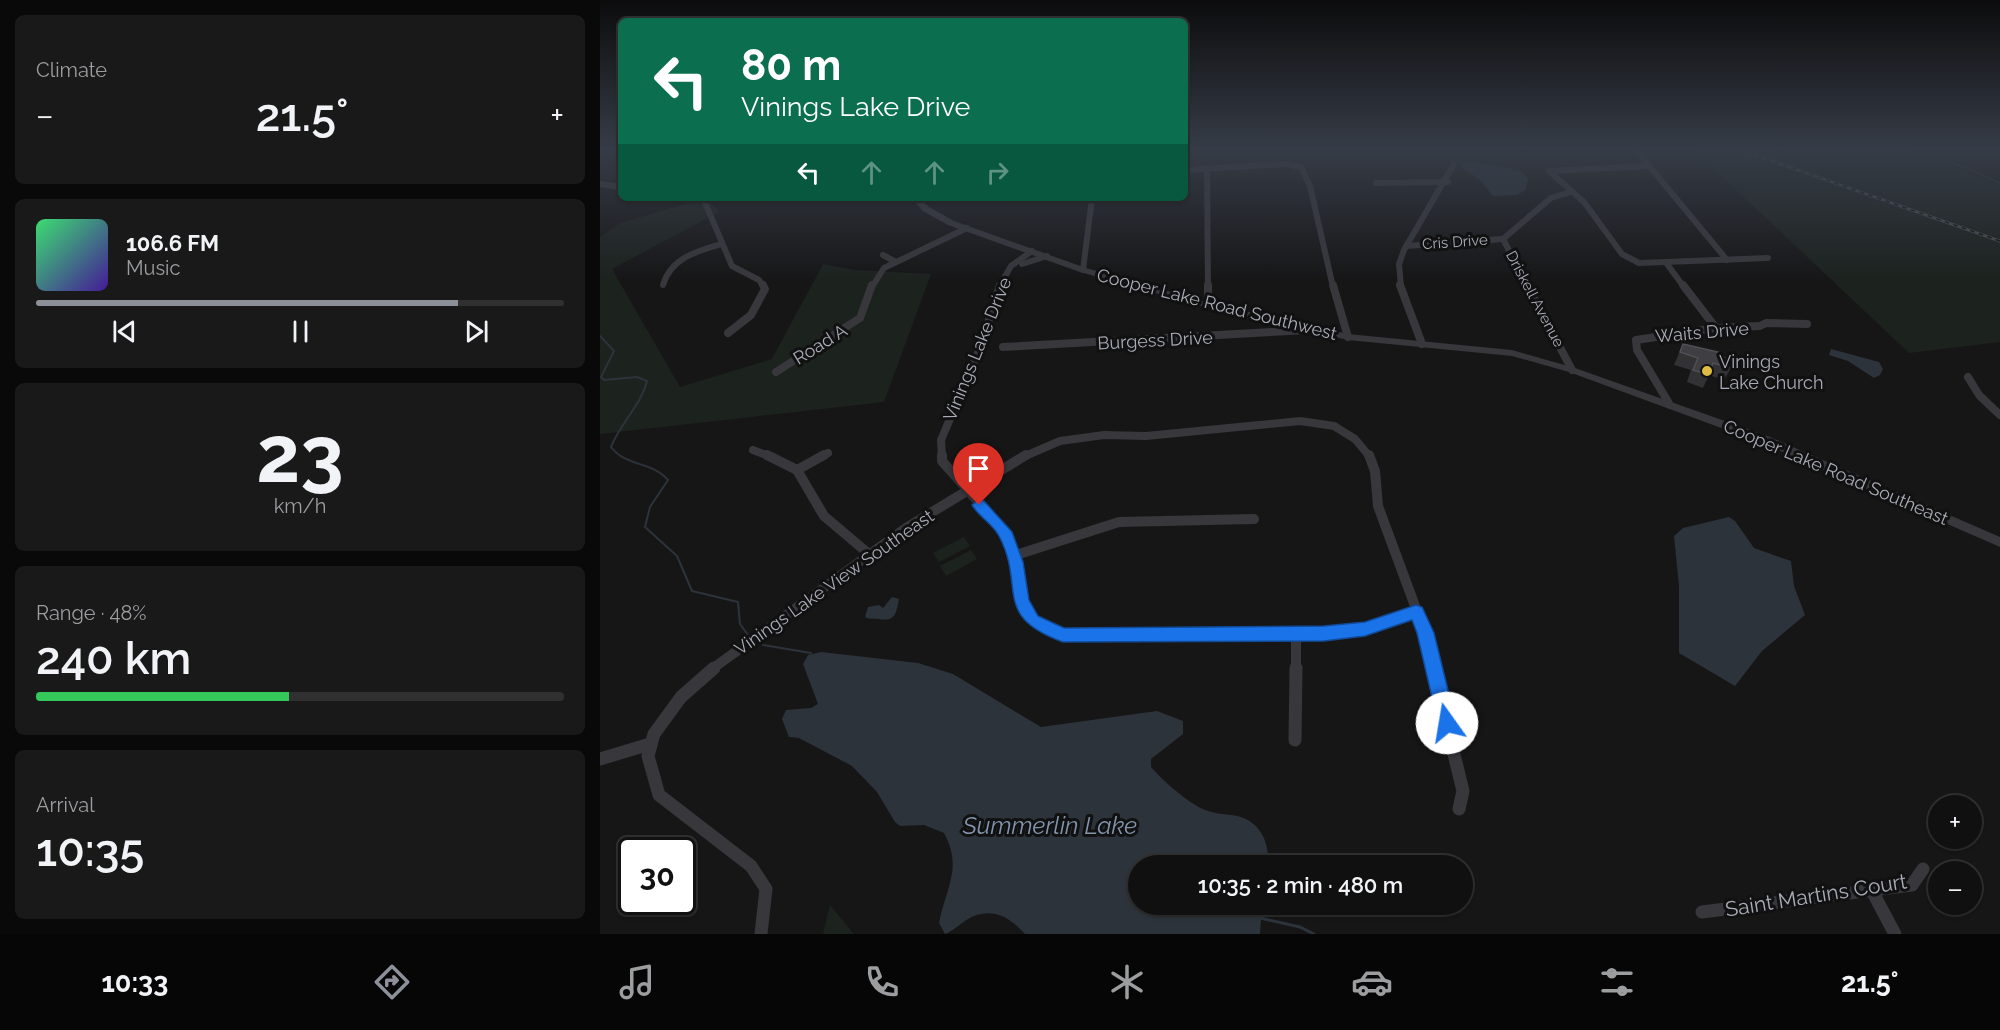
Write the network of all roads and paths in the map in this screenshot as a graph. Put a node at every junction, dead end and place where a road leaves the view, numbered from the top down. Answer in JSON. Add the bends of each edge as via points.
{"nodes":[{"id":1,"x":1207,"y":194,"type":"edge"},
{"id":2,"x":1312,"y":194,"type":"edge"},
{"id":3,"x":1440,"y":194,"type":"edge"},
{"id":4,"x":1566,"y":194,"type":"edge"},
{"id":5,"x":1573,"y":194,"type":"edge"},
{"id":6,"x":1672,"y":194,"type":"edge"},
{"id":7,"x":704,"y":201,"type":"edge"},
{"id":8,"x":919,"y":201,"type":"edge"},
{"id":9,"x":1092,"y":201,"type":"edge"},
{"id":10,"x":968,"y":228,"type":"junction"},
{"id":11,"x":1503,"y":239,"type":"junction"},
{"id":12,"x":722,"y":244,"type":"junction"},
{"id":13,"x":1406,"y":246,"type":"junction"},
{"id":14,"x":1039,"y":253,"type":"junction"},
{"id":15,"x":883,"y":255,"type":"dead end"},
{"id":16,"x":1768,"y":258,"type":"dead end"},
{"id":17,"x":1727,"y":260,"type":"junction"},
{"id":18,"x":896,"y":262,"type":"junction"},
{"id":19,"x":1667,"y":264,"type":"junction"},
{"id":20,"x":1009,"y":270,"type":"junction"},
{"id":21,"x":1083,"y":270,"type":"junction"},
{"id":22,"x":663,"y":285,"type":"dead end"},
{"id":23,"x":1208,"y":304,"type":"junction"},
{"id":24,"x":1807,"y":324,"type":"dead end"},
{"id":25,"x":1716,"y":328,"type":"junction"},
{"id":26,"x":1308,"y":330,"type":"junction"},
{"id":27,"x":728,"y":333,"type":"dead end"},
{"id":28,"x":1348,"y":338,"type":"junction"},
{"id":29,"x":1422,"y":344,"type":"junction"},
{"id":30,"x":1003,"y":347,"type":"dead end"},
{"id":31,"x":1572,"y":370,"type":"junction"},
{"id":32,"x":776,"y":372,"type":"dead end"},
{"id":33,"x":1968,"y":377,"type":"dead end"},
{"id":34,"x":1670,"y":405,"type":"junction"},
{"id":35,"x":2000,"y":415,"type":"edge"},
{"id":36,"x":753,"y":450,"type":"dead end"},
{"id":37,"x":828,"y":453,"type":"dead end"},
{"id":38,"x":797,"y":470,"type":"junction"},
{"id":39,"x":966,"y":491,"type":"junction"},
{"id":40,"x":1254,"y":519,"type":"dead end"},
{"id":41,"x":2000,"y":543,"type":"edge"},
{"id":42,"x":870,"y":554,"type":"junction"},
{"id":43,"x":1013,"y":556,"type":"junction"},
{"id":44,"x":1416,"y":612,"type":"junction"},
{"id":45,"x":1296,"y":634,"type":"junction"},
{"id":46,"x":1295,"y":740,"type":"dead end"},
{"id":47,"x":650,"y":744,"type":"junction"},
{"id":48,"x":600,"y":759,"type":"edge"},
{"id":49,"x":1459,"y":809,"type":"dead end"},
{"id":50,"x":1923,"y":869,"type":"dead end"},
{"id":51,"x":1871,"y":889,"type":"junction"},
{"id":52,"x":1702,"y":912,"type":"dead end"},
{"id":53,"x":761,"y":934,"type":"edge"},
{"id":54,"x":1895,"y":934,"type":"edge"}],
"edges":[{"from":1,"to":23,"type":"street"},
{"from":2,"to":28,"type":"street"},
{"from":3,"to":13,"type":"street"},
{"from":4,"to":11,"type":"street","name":"Driskell Avenue","via":[[1551,198]]},
{"from":5,"to":19,"type":"street","via":[[1584,202],[1622,254],[1639,263]]},
{"from":6,"to":17,"type":"street"},
{"from":7,"to":12,"type":"street"},
{"from":8,"to":10,"type":"street","name":"Cooper Lake Road Southwest","via":[[939,217]]},
{"from":9,"to":21,"type":"street"},
{"from":10,"to":14,"type":"street","name":"Cooper Lake Road Southwest"},
{"from":10,"to":18,"type":"street","name":"Road A"},
{"from":11,"to":13,"type":"street","name":"Cris Drive"},
{"from":11,"to":31,"type":"street","name":"Driskell Avenue"},
{"from":12,"to":22,"type":"street","via":[[678,261]]},
{"from":12,"to":27,"type":"street","via":[[732,266],[759,280],[765,289],[751,318]]},
{"from":13,"to":29,"type":"street","via":[[1399,257],[1399,279]]},
{"from":14,"to":20,"type":"street","name":"Vinings Lake Drive"},
{"from":14,"to":20,"type":"street","name":"Vinings Lake Drive"},
{"from":14,"to":21,"type":"street","name":"Cooper Lake Road Southwest"},
{"from":15,"to":18,"type":"street"},
{"from":16,"to":17,"type":"street"},
{"from":17,"to":19,"type":"street"},
{"from":18,"to":32,"type":"street","name":"Road A","via":[[874,278],[860,318]]},
{"from":19,"to":25,"type":"street"},
{"from":20,"to":39,"type":"street","name":"Vinings Lake Drive","via":[[998,289],[980,348],[941,440],[942,461]]},
{"from":21,"to":23,"type":"street","name":"Cooper Lake Road Southwest"},
{"from":23,"to":26,"type":"street","name":"Cooper Lake Road Southwest"},
{"from":24,"to":25,"type":"street","name":"Waits Drive"},
{"from":25,"to":34,"type":"street","name":"Waits Drive","via":[[1644,337],[1635,342]]},
{"from":26,"to":28,"type":"street","name":"Cooper Lake Road Southwest"},
{"from":26,"to":30,"type":"street","name":"Burgess Drive"},
{"from":28,"to":29,"type":"street","name":"Cooper Lake Road Southwest"},
{"from":29,"to":31,"type":"street","name":"Cooper Lake Road Southwest","via":[[1512,353]]},
{"from":31,"to":34,"type":"street","name":"Cooper Lake Road Southwest"},
{"from":33,"to":35,"type":"street","via":[[1979,395]]},
{"from":34,"to":41,"type":"street","name":"Cooper Lake Road Southeast","via":[[1841,471]]},
{"from":36,"to":38,"type":"street"},
{"from":37,"to":38,"type":"street"},
{"from":38,"to":42,"type":"street","via":[[824,516]]},
{"from":39,"to":42,"type":"street","name":"Vinings Lake View Southeast"},
{"from":39,"to":43,"type":"street","name":"Vinings Lake Drive","via":[[1005,532]]},
{"from":39,"to":44,"type":"street","name":"Vinings Lake View Southeast","via":[[1026,455],[1060,441],[1104,435],[1188,433],[1274,422],[1334,426],[1355,439],[1368,454],[1378,481],[1378,506]]},
{"from":40,"to":43,"type":"street","via":[[1119,522]]},
{"from":42,"to":47,"type":"street","name":"Vinings Lake View Southeast","via":[[712,669],[681,697]]},
{"from":43,"to":45,"type":"street","name":"Vinings Lake Drive","via":[[1021,601],[1033,621],[1063,635]]},
{"from":44,"to":45,"type":"street","name":"Vinings Lake Drive","via":[[1365,629]]},
{"from":44,"to":49,"type":"street","name":"Vinings Lake View Southeast","via":[[1425,633],[1463,791]]},
{"from":45,"to":46,"type":"street"},
{"from":47,"to":48,"type":"street"},
{"from":47,"to":53,"type":"street","via":[[648,756],[660,795],[751,866],[766,889]]},
{"from":50,"to":51,"type":"street","name":"Saint Martins Court","via":[[1912,885]]},
{"from":51,"to":52,"type":"street","name":"Saint Martins Court"},
{"from":51,"to":54,"type":"street"}]}
